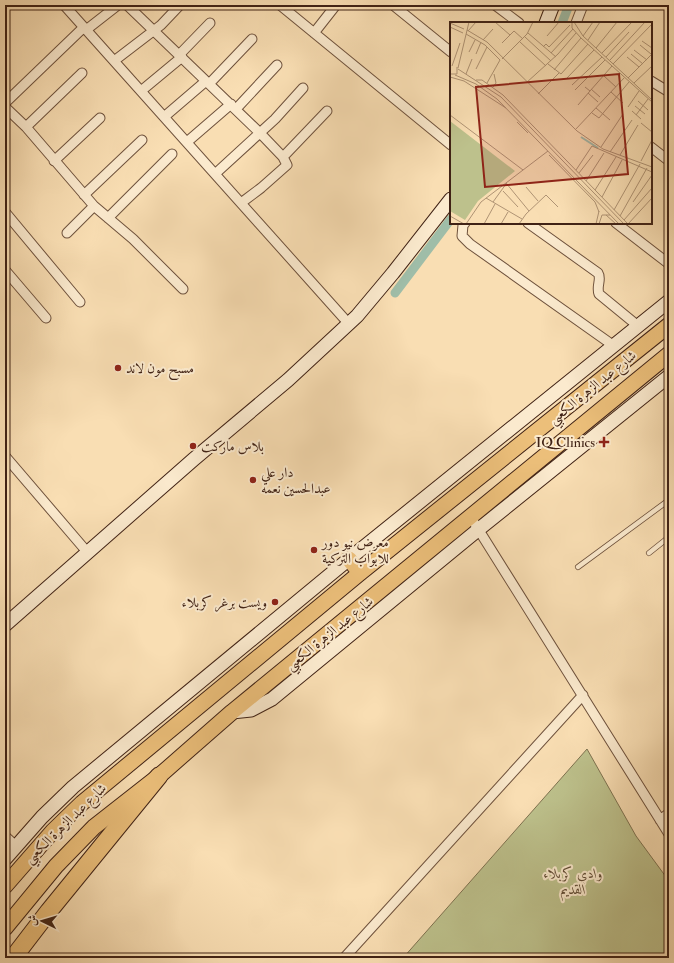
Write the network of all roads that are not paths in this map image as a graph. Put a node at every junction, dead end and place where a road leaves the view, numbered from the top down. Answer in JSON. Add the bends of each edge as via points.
{"nodes":[{"id":1,"x":64,"y":5,"type":"edge"},
{"id":2,"x":118,"y":5,"type":"edge"},
{"id":3,"x":127,"y":5,"type":"edge"},
{"id":4,"x":180,"y":5,"type":"edge"},
{"id":5,"x":280,"y":5,"type":"edge"},
{"id":6,"x":336,"y":5,"type":"edge"},
{"id":7,"x":393,"y":5,"type":"edge"},
{"id":8,"x":494,"y":5,"type":"edge"},
{"id":9,"x":553,"y":5,"type":"edge"},
{"id":10,"x":583,"y":5,"type":"edge"},
{"id":11,"x":518,"y":22,"type":"edge"},
{"id":12,"x":546,"y":22,"type":"edge"},
{"id":13,"x":576,"y":22,"type":"edge"},
{"id":14,"x":210,"y":23,"type":"dead end"},
{"id":15,"x":85,"y":28,"type":"junction"},
{"id":16,"x":153,"y":30,"type":"junction"},
{"id":17,"x":314,"y":33,"type":"junction"},
{"id":18,"x":252,"y":39,"type":"dead end"},
{"id":19,"x":450,"y":51,"type":"edge"},
{"id":20,"x":180,"y":56,"type":"junction"},
{"id":21,"x":114,"y":61,"type":"junction"},
{"id":22,"x":277,"y":65,"type":"dead end"},
{"id":23,"x":82,"y":73,"type":"dead end"},
{"id":24,"x":208,"y":82,"type":"junction"},
{"id":25,"x":652,"y":82,"type":"edge"},
{"id":26,"x":303,"y":88,"type":"dead end"},
{"id":27,"x":141,"y":91,"type":"junction"},
{"id":28,"x":669,"y":92,"type":"edge"},
{"id":29,"x":5,"y":103,"type":"edge"},
{"id":30,"x":5,"y":107,"type":"edge"},
{"id":31,"x":233,"y":107,"type":"junction"},
{"id":32,"x":327,"y":111,"type":"dead end"},
{"id":33,"x":164,"y":117,"type":"junction"},
{"id":34,"x":100,"y":118,"type":"dead end"},
{"id":35,"x":26,"y":127,"type":"junction"},
{"id":36,"x":260,"y":133,"type":"junction"},
{"id":37,"x":142,"y":140,"type":"dead end"},
{"id":38,"x":187,"y":142,"type":"junction"},
{"id":39,"x":450,"y":144,"type":"edge"},
{"id":40,"x":652,"y":148,"type":"edge"},
{"id":41,"x":172,"y":154,"type":"dead end"},
{"id":42,"x":284,"y":157,"type":"junction"},
{"id":43,"x":54,"y":161,"type":"junction"},
{"id":44,"x":669,"y":161,"type":"edge"},
{"id":45,"x":215,"y":174,"type":"junction"},
{"id":46,"x":84,"y":195,"type":"junction"},
{"id":47,"x":450,"y":200,"type":"edge"},
{"id":48,"x":241,"y":203,"type":"junction"},
{"id":49,"x":94,"y":206,"type":"junction"},
{"id":50,"x":5,"y":212,"type":"edge"},
{"id":51,"x":108,"y":218,"type":"junction"},
{"id":52,"x":464,"y":224,"type":"edge"},
{"id":53,"x":529,"y":224,"type":"edge"},
{"id":54,"x":617,"y":224,"type":"edge"},
{"id":55,"x":67,"y":233,"type":"dead end"},
{"id":56,"x":669,"y":264,"type":"edge"},
{"id":57,"x":5,"y":270,"type":"edge"},
{"id":58,"x":183,"y":289,"type":"dead end"},
{"id":59,"x":669,"y":301,"type":"edge"},
{"id":60,"x":80,"y":302,"type":"dead end"},
{"id":61,"x":46,"y":318,"type":"dead end"},
{"id":62,"x":349,"y":324,"type":"junction"},
{"id":63,"x":669,"y":325,"type":"edge"},
{"id":64,"x":638,"y":326,"type":"junction"},
{"id":65,"x":614,"y":346,"type":"junction"},
{"id":66,"x":669,"y":354,"type":"edge"},
{"id":67,"x":669,"y":376,"type":"edge"},
{"id":68,"x":582,"y":394,"type":"junction"},
{"id":69,"x":594,"y":414,"type":"junction"},
{"id":70,"x":554,"y":417,"type":"junction"},
{"id":71,"x":565,"y":438,"type":"junction"},
{"id":72,"x":5,"y":456,"type":"edge"},
{"id":73,"x":669,"y":500,"type":"edge"},
{"id":74,"x":470,"y":516,"type":"junction"},
{"id":75,"x":479,"y":529,"type":"junction"},
{"id":76,"x":669,"y":537,"type":"edge"},
{"id":77,"x":88,"y":553,"type":"junction"},
{"id":78,"x":649,"y":553,"type":"dead end"},
{"id":79,"x":349,"y":559,"type":"junction"},
{"id":80,"x":578,"y":567,"type":"dead end"},
{"id":81,"x":360,"y":573,"type":"junction"},
{"id":82,"x":5,"y":626,"type":"edge"},
{"id":83,"x":583,"y":695,"type":"junction"},
{"id":84,"x":232,"y":712,"type":"junction"},
{"id":85,"x":159,"y":776,"type":"junction"},
{"id":86,"x":666,"y":817,"type":"edge"},
{"id":87,"x":669,"y":834,"type":"edge"},
{"id":88,"x":5,"y":836,"type":"edge"},
{"id":89,"x":16,"y":846,"type":"junction"},
{"id":90,"x":5,"y":859,"type":"edge"},
{"id":91,"x":5,"y":886,"type":"edge"},
{"id":92,"x":5,"y":928,"type":"edge"},
{"id":93,"x":13,"y":958,"type":"edge"},
{"id":94,"x":344,"y":958,"type":"edge"}],
"edges":[{"from":1,"to":15,"type":"street"},
{"from":2,"to":15,"type":"street"},
{"from":3,"to":16,"type":"street"},
{"from":4,"to":16,"type":"street"},
{"from":5,"to":17,"type":"street"},
{"from":6,"to":17,"type":"street"},
{"from":7,"to":19,"type":"street"},
{"from":8,"to":11,"type":"street"},
{"from":9,"to":12,"type":"street"},
{"from":10,"to":13,"type":"street"},
{"from":14,"to":20,"type":"street"},
{"from":15,"to":21,"type":"street"},
{"from":15,"to":29,"type":"street"},
{"from":16,"to":20,"type":"street"},
{"from":16,"to":21,"type":"street"},
{"from":17,"to":39,"type":"street"},
{"from":18,"to":24,"type":"street"},
{"from":20,"to":24,"type":"street"},
{"from":20,"to":27,"type":"street"},
{"from":21,"to":27,"type":"street"},
{"from":22,"to":31,"type":"street"},
{"from":23,"to":35,"type":"street"},
{"from":24,"to":31,"type":"street"},
{"from":24,"to":33,"type":"street"},
{"from":25,"to":28,"type":"street"},
{"from":26,"to":36,"type":"street"},
{"from":27,"to":33,"type":"street"},
{"from":30,"to":35,"type":"street"},
{"from":31,"to":36,"type":"street"},
{"from":31,"to":38,"type":"street"},
{"from":32,"to":42,"type":"street"},
{"from":33,"to":38,"type":"street"},
{"from":34,"to":43,"type":"street"},
{"from":35,"to":43,"type":"street"},
{"from":36,"to":42,"type":"street"},
{"from":36,"to":45,"type":"street"},
{"from":37,"to":46,"type":"street"},
{"from":38,"to":45,"type":"street"},
{"from":40,"to":44,"type":"street"},
{"from":41,"to":51,"type":"street"},
{"from":42,"to":48,"type":"street","via":[[287,164]]},
{"from":43,"to":46,"type":"street"},
{"from":45,"to":48,"type":"street"},
{"from":46,"to":49,"type":"street"},
{"from":47,"to":62,"type":"street","via":[[394,273]]},
{"from":48,"to":62,"type":"street"},
{"from":49,"to":51,"type":"street"},
{"from":49,"to":55,"type":"street"},
{"from":50,"to":60,"type":"street"},
{"from":51,"to":58,"type":"street"},
{"from":52,"to":65,"type":"street","via":[[462,236],[470,244]]},
{"from":53,"to":64,"type":"street","via":[[598,273],[599,294]]},
{"from":54,"to":56,"type":"street"},
{"from":57,"to":61,"type":"street"},
{"from":59,"to":64,"type":"street"},
{"from":62,"to":77,"type":"street"},
{"from":63,"to":68,"type":"main road","name":"شارع عبد الزهرة الكعبي"},
{"from":64,"to":65,"type":"street"},
{"from":65,"to":79,"type":"street"},
{"from":66,"to":69,"type":"main road","name":"شارع عبد الزهرة الكعبي"},
{"from":67,"to":75,"type":"street"},
{"from":68,"to":69,"type":"main road","via":[[584,407]]},
{"from":68,"to":70,"type":"main road","name":"شارع عبد الزهرة الكعبي"},
{"from":69,"to":71,"type":"main road","name":"شارع عبد الزهرة الكعبي"},
{"from":70,"to":71,"type":"main road","via":[[564,425]]},
{"from":70,"to":81,"type":"main road","name":"شارع عبد الزهرة الكعبي"},
{"from":71,"to":74,"type":"main road","name":"شارع عبد الزهرة الكعبي"},
{"from":72,"to":77,"type":"street"},
{"from":73,"to":80,"type":"lane"},
{"from":74,"to":75,"type":"street"},
{"from":74,"to":84,"type":"main road","name":"شارع عبد الزهرة الكعبي"},
{"from":75,"to":83,"type":"street"},
{"from":75,"to":84,"type":"street","via":[[272,699],[252,710]]},
{"from":76,"to":78,"type":"lane"},
{"from":77,"to":82,"type":"street"},
{"from":79,"to":81,"type":"main road"},
{"from":79,"to":89,"type":"street","via":[[73,787]]},
{"from":81,"to":91,"type":"main road","name":"شارع عبد الزهرة الكعبي","via":[[82,803],[53,831]]},
{"from":83,"to":86,"type":"street"},
{"from":83,"to":94,"type":"street"},
{"from":84,"to":85,"type":"main road","name":"شارع عبد الزهرة الكعبي"},
{"from":85,"to":92,"type":"main road","name":"شارع عبد الزهرة الكعبي","via":[[78,842]]},
{"from":85,"to":93,"type":"highway"},
{"from":86,"to":87,"type":"street"},
{"from":88,"to":89,"type":"street"},
{"from":89,"to":90,"type":"street"}]}
